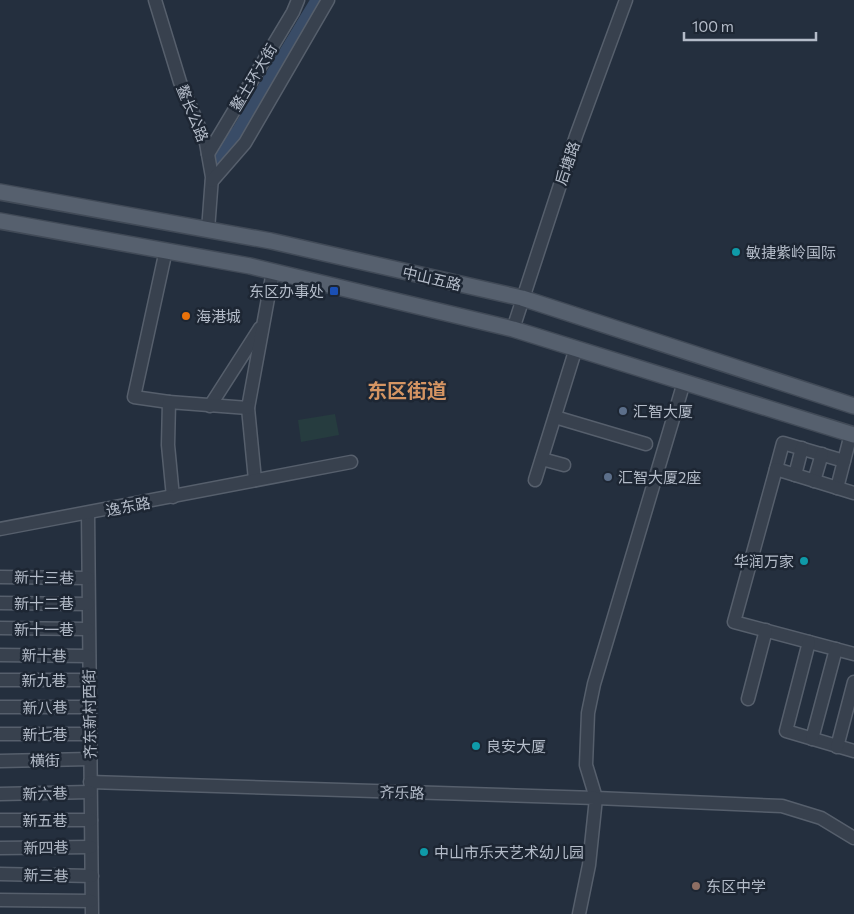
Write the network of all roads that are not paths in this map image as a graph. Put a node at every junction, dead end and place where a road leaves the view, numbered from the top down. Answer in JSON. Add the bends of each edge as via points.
{"nodes":[{"id":1,"x":155,"y":0,"type":"edge"},
{"id":2,"x":298,"y":0,"type":"edge"},
{"id":3,"x":328,"y":0,"type":"edge"},
{"id":4,"x":626,"y":0,"type":"edge"},
{"id":5,"x":208,"y":154,"type":"junction"},
{"id":6,"x":212,"y":181,"type":"junction"},
{"id":7,"x":0,"y":192,"type":"edge"},
{"id":8,"x":0,"y":221,"type":"edge"},
{"id":9,"x":208,"y":230,"type":"junction"},
{"id":10,"x":166,"y":250,"type":"junction"},
{"id":11,"x":273,"y":271,"type":"junction"},
{"id":12,"x":522,"y":298,"type":"junction"},
{"id":13,"x":263,"y":324,"type":"junction"},
{"id":14,"x":513,"y":329,"type":"junction"},
{"id":15,"x":576,"y":348,"type":"junction"},
{"id":16,"x":684,"y":382,"type":"junction"},
{"id":17,"x":169,"y":402,"type":"junction"},
{"id":18,"x":210,"y":406,"type":"junction"},
{"id":19,"x":854,"y":406,"type":"edge"},
{"id":20,"x":248,"y":408,"type":"junction"},
{"id":21,"x":555,"y":416,"type":"junction"},
{"id":22,"x":853,"y":435,"type":"edge"},
{"id":23,"x":646,"y":444,"type":"dead end"},
{"id":24,"x":802,"y":448,"type":"junction"},
{"id":25,"x":822,"y":454,"type":"junction"},
{"id":26,"x":542,"y":459,"type":"junction"},
{"id":27,"x":844,"y":461,"type":"junction"},
{"id":28,"x":351,"y":462,"type":"dead end"},
{"id":29,"x":564,"y":465,"type":"dead end"},
{"id":30,"x":776,"y":469,"type":"junction"},
{"id":31,"x":795,"y":475,"type":"junction"},
{"id":32,"x":255,"y":480,"type":"junction"},
{"id":33,"x":535,"y":480,"type":"dead end"},
{"id":34,"x":814,"y":481,"type":"junction"},
{"id":35,"x":836,"y":488,"type":"junction"},
{"id":36,"x":854,"y":493,"type":"edge"},
{"id":37,"x":173,"y":497,"type":"junction"},
{"id":38,"x":88,"y":513,"type":"junction"},
{"id":39,"x":0,"y":528,"type":"edge"},
{"id":40,"x":0,"y":577,"type":"edge"},
{"id":41,"x":88,"y":578,"type":"junction"},
{"id":42,"x":0,"y":603,"type":"edge"},
{"id":43,"x":88,"y":604,"type":"junction"},
{"id":44,"x":0,"y":628,"type":"edge"},
{"id":45,"x":88,"y":629,"type":"junction"},
{"id":46,"x":766,"y":630,"type":"junction"},
{"id":47,"x":809,"y":642,"type":"junction"},
{"id":48,"x":836,"y":649,"type":"junction"},
{"id":49,"x":854,"y":654,"type":"edge"},
{"id":50,"x":0,"y":655,"type":"edge"},
{"id":51,"x":89,"y":656,"type":"junction"},
{"id":52,"x":0,"y":680,"type":"edge"},
{"id":53,"x":89,"y":680,"type":"junction"},
{"id":54,"x":854,"y":682,"type":"edge"},
{"id":55,"x":748,"y":699,"type":"dead end"},
{"id":56,"x":0,"y":707,"type":"edge"},
{"id":57,"x":89,"y":707,"type":"junction"},
{"id":58,"x":0,"y":734,"type":"edge"},
{"id":59,"x":90,"y":734,"type":"junction"},
{"id":60,"x":812,"y":739,"type":"junction"},
{"id":61,"x":837,"y":747,"type":"junction"},
{"id":62,"x":854,"y":751,"type":"edge"},
{"id":63,"x":90,"y":759,"type":"junction"},
{"id":64,"x":0,"y":761,"type":"edge"},
{"id":65,"x":90,"y":787,"type":"junction"},
{"id":66,"x":0,"y":794,"type":"edge"},
{"id":67,"x":596,"y":798,"type":"junction"},
{"id":68,"x":0,"y":820,"type":"edge"},
{"id":69,"x":91,"y":820,"type":"junction"},
{"id":70,"x":854,"y":838,"type":"edge"},
{"id":71,"x":91,"y":847,"type":"junction"},
{"id":72,"x":0,"y":848,"type":"edge"},
{"id":73,"x":0,"y":874,"type":"edge"},
{"id":74,"x":92,"y":876,"type":"junction"},
{"id":75,"x":0,"y":900,"type":"edge"},
{"id":76,"x":92,"y":908,"type":"edge"},
{"id":77,"x":579,"y":914,"type":"edge"}],
"edges":[{"from":1,"to":5,"type":"street","name":"鳌长公路","via":[[180,82]]},
{"from":2,"to":5,"type":"street","name":"鳌土环大街"},
{"from":3,"to":6,"type":"street","via":[[244,144]]},
{"from":4,"to":12,"type":"street","name":"后塘路"},
{"from":5,"to":6,"type":"street","name":"鳌长公路"},
{"from":6,"to":9,"type":"street","name":"鳌长公路"},
{"from":7,"to":9,"type":"main road","name":"中山五路"},
{"from":8,"to":10,"type":"main road","name":"中山五路"},
{"from":9,"to":12,"type":"main road","name":"中山五路","via":[[271,241]]},
{"from":10,"to":11,"type":"main road","name":"中山五路"},
{"from":10,"to":17,"type":"street","via":[[134,397]]},
{"from":11,"to":13,"type":"street"},
{"from":11,"to":14,"type":"main road","name":"中山五路"},
{"from":12,"to":14,"type":"street","name":"后塘路"},
{"from":12,"to":19,"type":"main road","name":"中山五路"},
{"from":13,"to":18,"type":"street"},
{"from":13,"to":20,"type":"street"},
{"from":14,"to":15,"type":"main road","name":"中山五路"},
{"from":15,"to":16,"type":"main road","name":"中山五路"},
{"from":15,"to":21,"type":"street"},
{"from":16,"to":22,"type":"main road","name":"中山五路"},
{"from":16,"to":67,"type":"street","via":[[594,684],[588,714],[586,764]]},
{"from":17,"to":18,"type":"street"},
{"from":17,"to":37,"type":"street","via":[[168,445]]},
{"from":18,"to":20,"type":"street"},
{"from":20,"to":32,"type":"street"},
{"from":21,"to":23,"type":"street"},
{"from":21,"to":26,"type":"street"},
{"from":22,"to":27,"type":"street"},
{"from":24,"to":25,"type":"street"},
{"from":24,"to":30,"type":"street","via":[[783,442]]},
{"from":24,"to":31,"type":"street"},
{"from":25,"to":27,"type":"street"},
{"from":25,"to":34,"type":"street"},
{"from":26,"to":29,"type":"street"},
{"from":26,"to":33,"type":"street"},
{"from":27,"to":35,"type":"street"},
{"from":28,"to":32,"type":"street","name":"逸东路"},
{"from":30,"to":31,"type":"street"},
{"from":30,"to":46,"type":"street","via":[[734,622]]},
{"from":31,"to":34,"type":"street"},
{"from":32,"to":37,"type":"street","name":"逸东路"},
{"from":34,"to":35,"type":"street"},
{"from":35,"to":36,"type":"street"},
{"from":37,"to":38,"type":"street","name":"逸东路"},
{"from":38,"to":39,"type":"street","name":"逸东路"},
{"from":38,"to":41,"type":"street","name":"齐东新村西街"},
{"from":40,"to":41,"type":"street","name":"新十三巷"},
{"from":41,"to":43,"type":"street","name":"齐东新村西街"},
{"from":42,"to":43,"type":"street","name":"新十二巷"},
{"from":43,"to":45,"type":"street","name":"齐东新村西街"},
{"from":44,"to":45,"type":"street","name":"新十一巷"},
{"from":45,"to":51,"type":"street","name":"齐东新村西街"},
{"from":46,"to":47,"type":"street"},
{"from":46,"to":55,"type":"street"},
{"from":47,"to":48,"type":"street"},
{"from":47,"to":60,"type":"street","via":[[786,731]]},
{"from":48,"to":49,"type":"street"},
{"from":48,"to":60,"type":"street"},
{"from":50,"to":51,"type":"street","name":"新十巷"},
{"from":51,"to":53,"type":"street","name":"齐东新村西街"},
{"from":52,"to":53,"type":"street","name":"新九巷"},
{"from":53,"to":57,"type":"street","name":"齐东新村西街"},
{"from":54,"to":61,"type":"street"},
{"from":56,"to":57,"type":"street","name":"新八巷"},
{"from":57,"to":59,"type":"street","name":"齐东新村西街"},
{"from":58,"to":59,"type":"street","name":"新七巷"},
{"from":59,"to":63,"type":"street","name":"齐东新村西街"},
{"from":60,"to":61,"type":"street"},
{"from":61,"to":62,"type":"street"},
{"from":63,"to":64,"type":"street","name":"横街"},
{"from":63,"to":65,"type":"street","name":"齐东新村西街"},
{"from":65,"to":66,"type":"street","name":"新六巷"},
{"from":65,"to":67,"type":"street","name":"齐乐路"},
{"from":65,"to":69,"type":"street","name":"齐东新村西街"},
{"from":67,"to":70,"type":"street","name":"齐乐路","via":[[782,806],[821,818]]},
{"from":67,"to":77,"type":"street","via":[[589,865]]},
{"from":68,"to":69,"type":"street","name":"新五巷"},
{"from":69,"to":71,"type":"street","name":"齐东新村西街"},
{"from":71,"to":72,"type":"street","name":"新四巷"},
{"from":71,"to":74,"type":"street","name":"齐东新村西街"},
{"from":73,"to":74,"type":"street","name":"新三巷"},
{"from":74,"to":76,"type":"street","name":"齐东新村西街"},
{"from":75,"to":76,"type":"street"}]}
